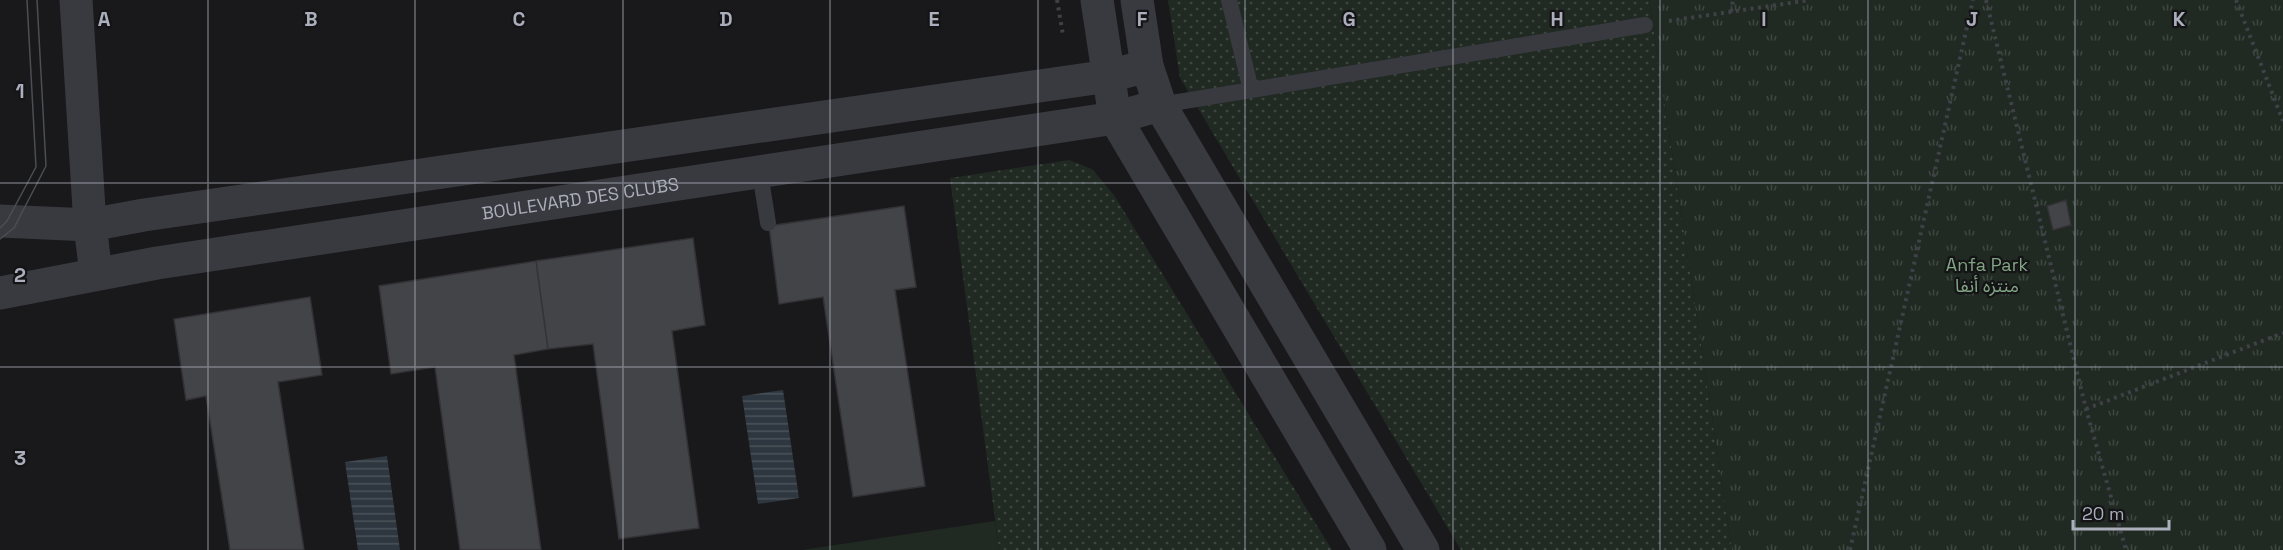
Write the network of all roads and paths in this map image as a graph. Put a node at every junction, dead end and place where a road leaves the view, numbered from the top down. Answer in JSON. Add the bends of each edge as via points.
{"nodes":[{"id":1,"x":76,"y":0,"type":"edge"},
{"id":2,"x":1057,"y":0,"type":"edge"},
{"id":3,"x":1097,"y":0,"type":"edge"},
{"id":4,"x":1137,"y":0,"type":"edge"},
{"id":5,"x":1229,"y":0,"type":"edge"},
{"id":6,"x":1733,"y":0,"type":"edge"},
{"id":7,"x":1810,"y":0,"type":"edge"},
{"id":8,"x":1973,"y":0,"type":"edge"},
{"id":9,"x":1986,"y":0,"type":"edge"},
{"id":10,"x":2236,"y":0,"type":"edge"},
{"id":11,"x":1731,"y":12,"type":"junction"},
{"id":12,"x":1645,"y":25,"type":"joint"},
{"id":13,"x":1063,"y":35,"type":"dead end"},
{"id":14,"x":1147,"y":66,"type":"junction"},
{"id":15,"x":1108,"y":76,"type":"junction"},
{"id":16,"x":1251,"y":90,"type":"junction"},
{"id":17,"x":1160,"y":105,"type":"junction"},
{"id":18,"x":1115,"y":118,"type":"junction"},
{"id":19,"x":2283,"y":122,"type":"edge"},
{"id":20,"x":760,"y":173,"type":"junction"},
{"id":21,"x":0,"y":221,"type":"edge"},
{"id":22,"x":768,"y":223,"type":"dead end"},
{"id":23,"x":90,"y":225,"type":"junction"},
{"id":24,"x":96,"y":274,"type":"junction"},
{"id":25,"x":0,"y":293,"type":"edge"},
{"id":26,"x":2283,"y":333,"type":"edge"},
{"id":27,"x":2086,"y":409,"type":"junction"},
{"id":28,"x":1370,"y":550,"type":"edge"},
{"id":29,"x":1423,"y":550,"type":"edge"},
{"id":30,"x":1850,"y":550,"type":"edge"},
{"id":31,"x":2126,"y":550,"type":"edge"}],
"edges":[{"from":1,"to":23,"type":"street"},
{"from":2,"to":13,"type":"path"},
{"from":3,"to":15,"type":"street"},
{"from":4,"to":14,"type":"street"},
{"from":5,"to":16,"type":"lane"},
{"from":6,"to":11,"type":"path"},
{"from":7,"to":11,"type":"path"},
{"from":8,"to":30,"type":"path"},
{"from":9,"to":27,"type":"path"},
{"from":10,"to":19,"type":"path"},
{"from":11,"to":12,"type":"path"},
{"from":12,"to":16,"type":"lane"},
{"from":14,"to":15,"type":"street"},
{"from":14,"to":17,"type":"street"},
{"from":15,"to":18,"type":"street"},
{"from":15,"to":23,"type":"street"},
{"from":16,"to":17,"type":"lane"},
{"from":17,"to":18,"type":"street","name":"BOULEVARD DES CLUBS"},
{"from":17,"to":29,"type":"street"},
{"from":18,"to":20,"type":"street","name":"BOULEVARD DES CLUBS"},
{"from":18,"to":28,"type":"street"},
{"from":20,"to":22,"type":"lane"},
{"from":20,"to":24,"type":"street","name":"BOULEVARD DES CLUBS"},
{"from":21,"to":23,"type":"street"},
{"from":23,"to":24,"type":"street"},
{"from":24,"to":25,"type":"street","name":"BOULEVARD DES CLUBS"},
{"from":26,"to":27,"type":"path"},
{"from":27,"to":31,"type":"path"}]}
